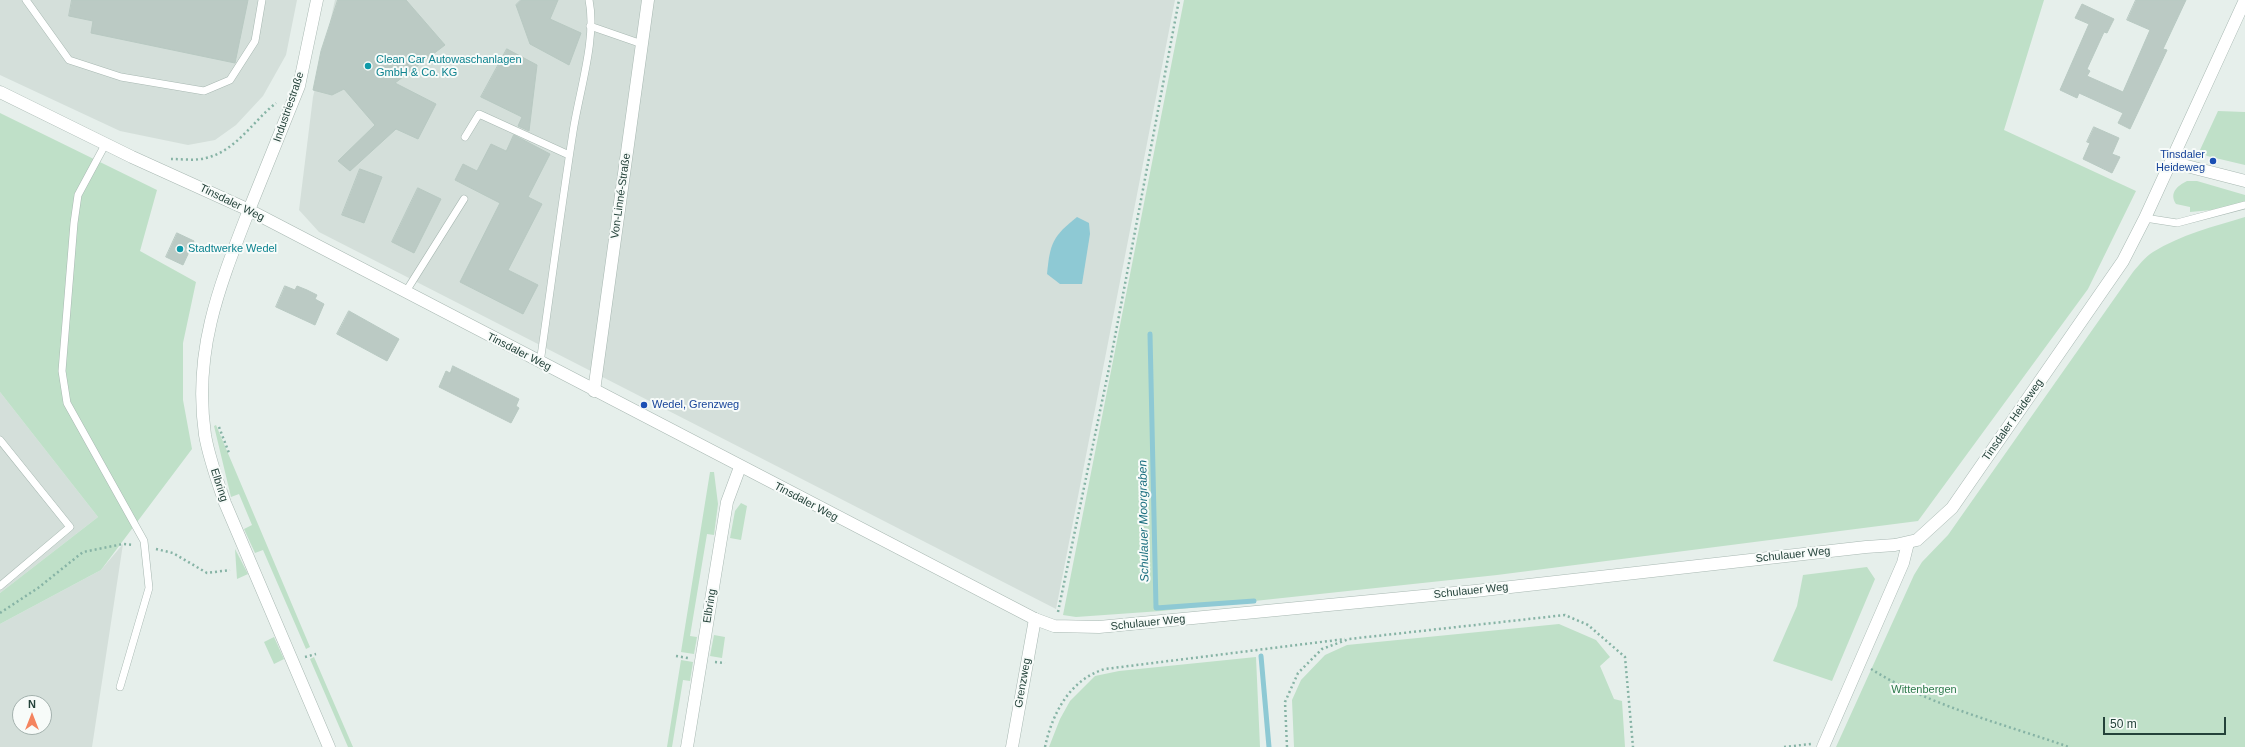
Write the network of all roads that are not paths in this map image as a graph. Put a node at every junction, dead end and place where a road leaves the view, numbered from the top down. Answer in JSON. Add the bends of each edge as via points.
{"nodes":[{"id":1,"x":26,"y":0,"type":"edge"},
{"id":2,"x":262,"y":0,"type":"edge"},
{"id":3,"x":317,"y":0,"type":"edge"},
{"id":4,"x":589,"y":0,"type":"edge"},
{"id":5,"x":648,"y":0,"type":"edge"},
{"id":6,"x":2245,"y":0,"type":"edge"},
{"id":7,"x":590,"y":26,"type":"junction"},
{"id":8,"x":642,"y":44,"type":"junction"},
{"id":9,"x":0,"y":92,"type":"edge"},
{"id":10,"x":465,"y":137,"type":"dead end"},
{"id":11,"x":106,"y":143,"type":"junction"},
{"id":12,"x":570,"y":155,"type":"junction"},
{"id":13,"x":2171,"y":162,"type":"junction"},
{"id":14,"x":2245,"y":181,"type":"edge"},
{"id":15,"x":464,"y":199,"type":"dead end"},
{"id":16,"x":2245,"y":205,"type":"edge"},
{"id":17,"x":249,"y":210,"type":"junction"},
{"id":18,"x":2145,"y":218,"type":"junction"},
{"id":19,"x":405,"y":292,"type":"junction"},
{"id":20,"x":540,"y":363,"type":"junction"},
{"id":21,"x":594,"y":391,"type":"junction"},
{"id":22,"x":0,"y":440,"type":"edge"},
{"id":23,"x":740,"y":467,"type":"junction"},
{"id":24,"x":1908,"y":543,"type":"junction"},
{"id":25,"x":0,"y":586,"type":"edge"},
{"id":26,"x":1035,"y":619,"type":"junction"},
{"id":27,"x":120,"y":687,"type":"dead end"},
{"id":28,"x":1823,"y":745,"type":"edge"},
{"id":29,"x":329,"y":747,"type":"edge"},
{"id":30,"x":687,"y":747,"type":"edge"},
{"id":31,"x":1012,"y":747,"type":"edge"}],
"edges":[{"from":1,"to":2,"type":"lane","via":[[69,60],[121,77],[204,91],[230,80],[255,41]]},
{"from":3,"to":17,"type":"street","name":"Industriestraße","via":[[299,86]]},
{"from":4,"to":7,"type":"lane","via":[[592,15]]},
{"from":5,"to":8,"type":"street","name":"Von-Linné-Straße"},
{"from":6,"to":13,"type":"street","name":"Tinsdaler Heideweg"},
{"from":7,"to":8,"type":"lane"},
{"from":7,"to":12,"type":"lane"},
{"from":8,"to":21,"type":"street","name":"Von-Linné-Straße"},
{"from":9,"to":11,"type":"street","name":"Tinsdaler Weg"},
{"from":10,"to":12,"type":"lane","via":[[479,114]]},
{"from":11,"to":17,"type":"street","name":"Tinsdaler Weg"},
{"from":11,"to":27,"type":"lane","via":[[78,195],[62,371],[67,403],[140,534],[144,546],[149,588]]},
{"from":12,"to":20,"type":"lane"},
{"from":13,"to":14,"type":"street"},
{"from":13,"to":18,"type":"street","name":"Tinsdaler Heideweg"},
{"from":15,"to":19,"type":"lane"},
{"from":16,"to":18,"type":"lane","via":[[2177,223]]},
{"from":17,"to":19,"type":"street","name":"Tinsdaler Weg"},
{"from":17,"to":29,"type":"street","name":"Elbring","via":[[222,279],[206,334],[202,399],[205,435],[224,503]]},
{"from":18,"to":24,"type":"street","name":"Tinsdaler Heideweg","via":[[2123,261],[1952,508],[1917,540]]},
{"from":19,"to":20,"type":"street","name":"Tinsdaler Weg"},
{"from":20,"to":21,"type":"street","name":"Tinsdaler Weg"},
{"from":21,"to":23,"type":"street","name":"Tinsdaler Weg"},
{"from":22,"to":25,"type":"lane","via":[[70,527]]},
{"from":23,"to":26,"type":"street","name":"Tinsdaler Weg"},
{"from":23,"to":30,"type":"street","name":"Elbring","via":[[727,502]]},
{"from":24,"to":26,"type":"street","name":"Schulauer Weg","via":[[1475,591],[1098,627],[1054,626]]},
{"from":24,"to":28,"type":"street","via":[[1903,563]]},
{"from":26,"to":31,"type":"street","name":"Grenzweg"}]}
